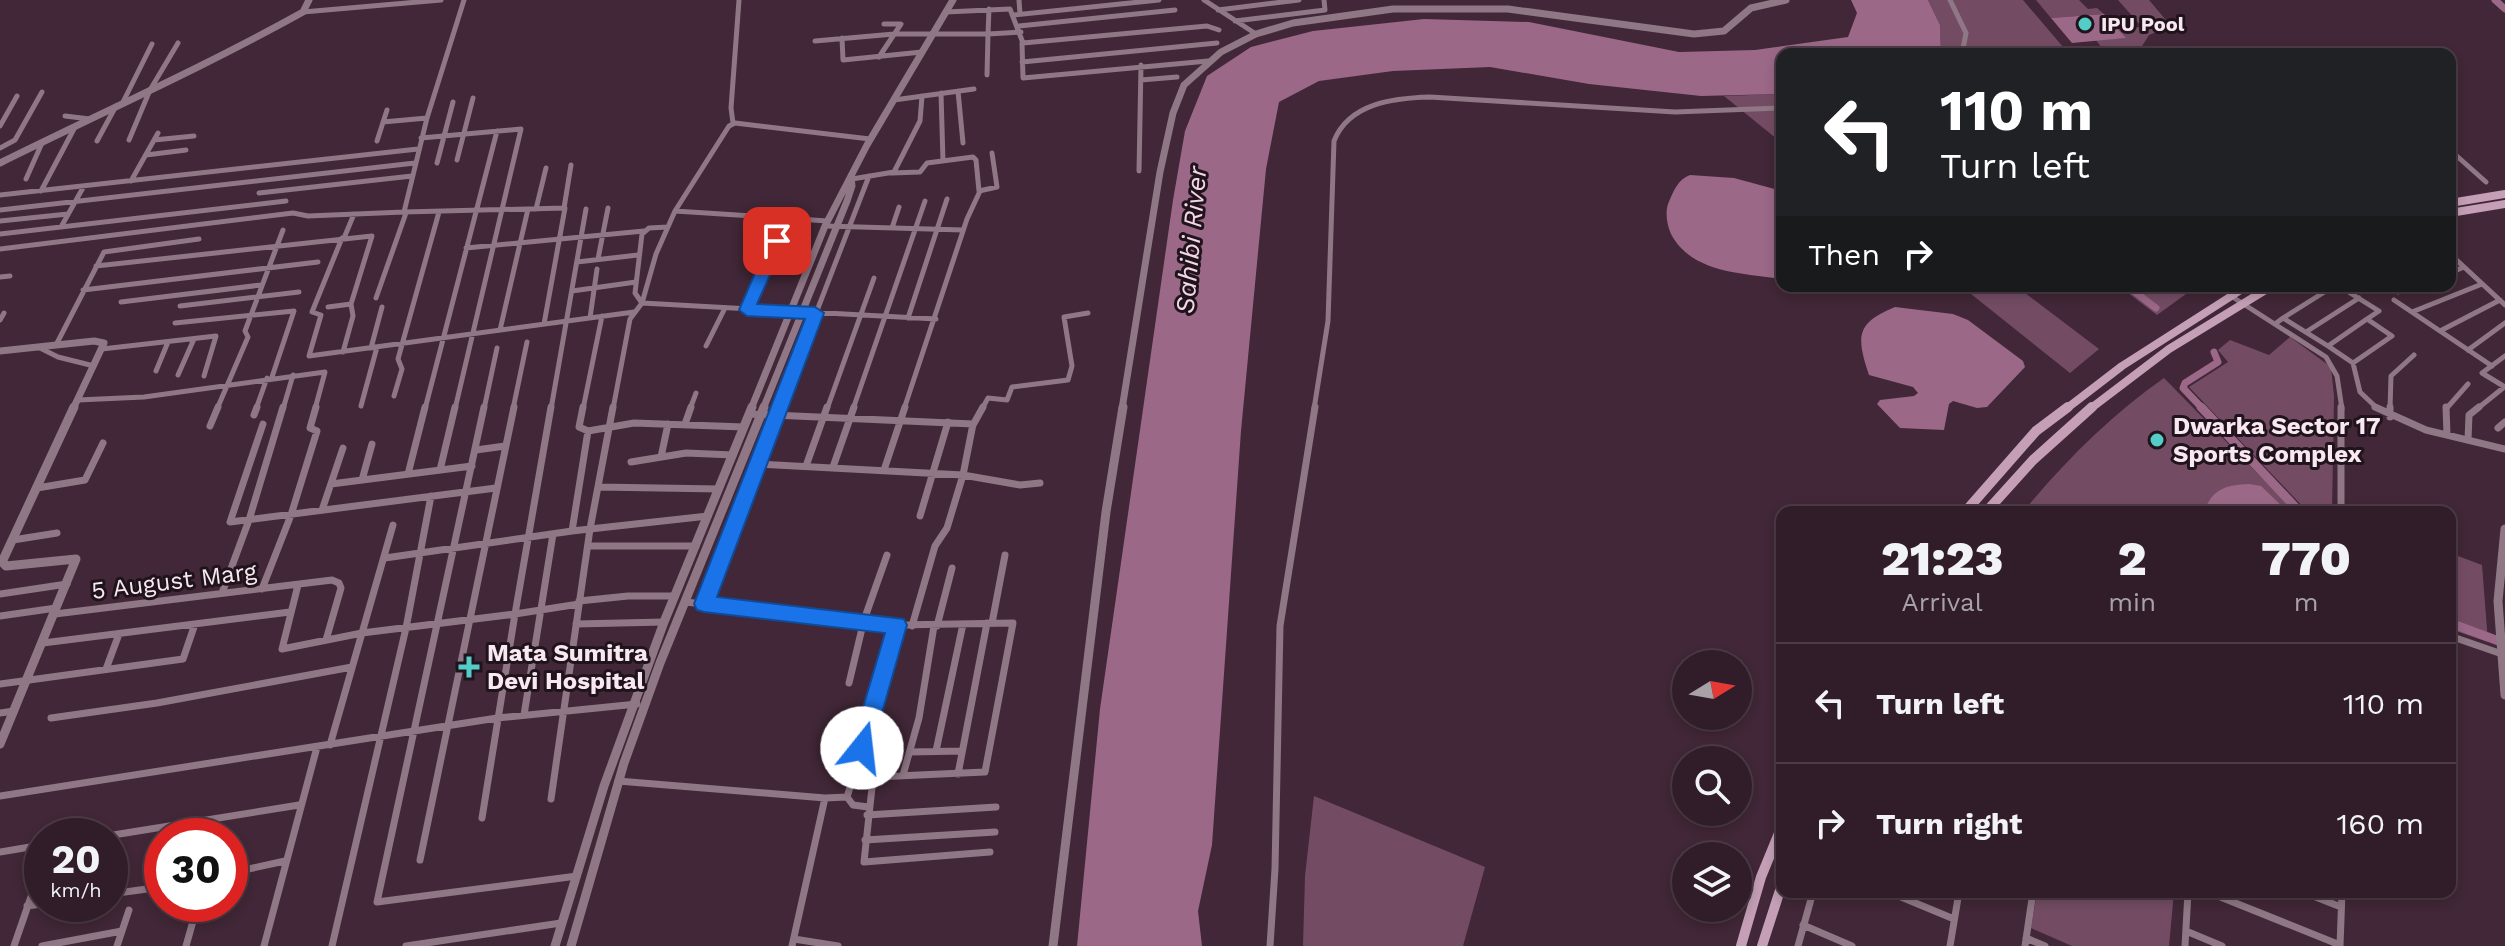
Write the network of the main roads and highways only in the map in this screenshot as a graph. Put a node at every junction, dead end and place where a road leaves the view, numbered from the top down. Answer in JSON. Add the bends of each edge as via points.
{"nodes":[{"id":1,"x":2505,"y":194,"type":"edge"},
{"id":2,"x":2456,"y":202,"type":"edge"},
{"id":3,"x":2505,"y":204,"type":"edge"},
{"id":4,"x":2456,"y":212,"type":"edge"},
{"id":5,"x":2237,"y":292,"type":"edge"},
{"id":6,"x":2263,"y":292,"type":"edge"},
{"id":7,"x":1970,"y":506,"type":"edge"},
{"id":8,"x":1991,"y":506,"type":"edge"},
{"id":9,"x":1776,"y":841,"type":"edge"},
{"id":10,"x":1777,"y":898,"type":"edge"},
{"id":11,"x":1741,"y":946,"type":"edge"},
{"id":12,"x":1762,"y":946,"type":"edge"}],
"edges":[{"from":1,"to":2,"type":"main road"},
{"from":3,"to":4,"type":"main road"},
{"from":5,"to":7,"type":"main road","via":[[2122,366],[2036,431]]},
{"from":6,"to":8,"type":"main road","via":[[2088,409],[2048,443]]},
{"from":9,"to":11,"type":"main road"},
{"from":10,"to":12,"type":"main road"}]}
